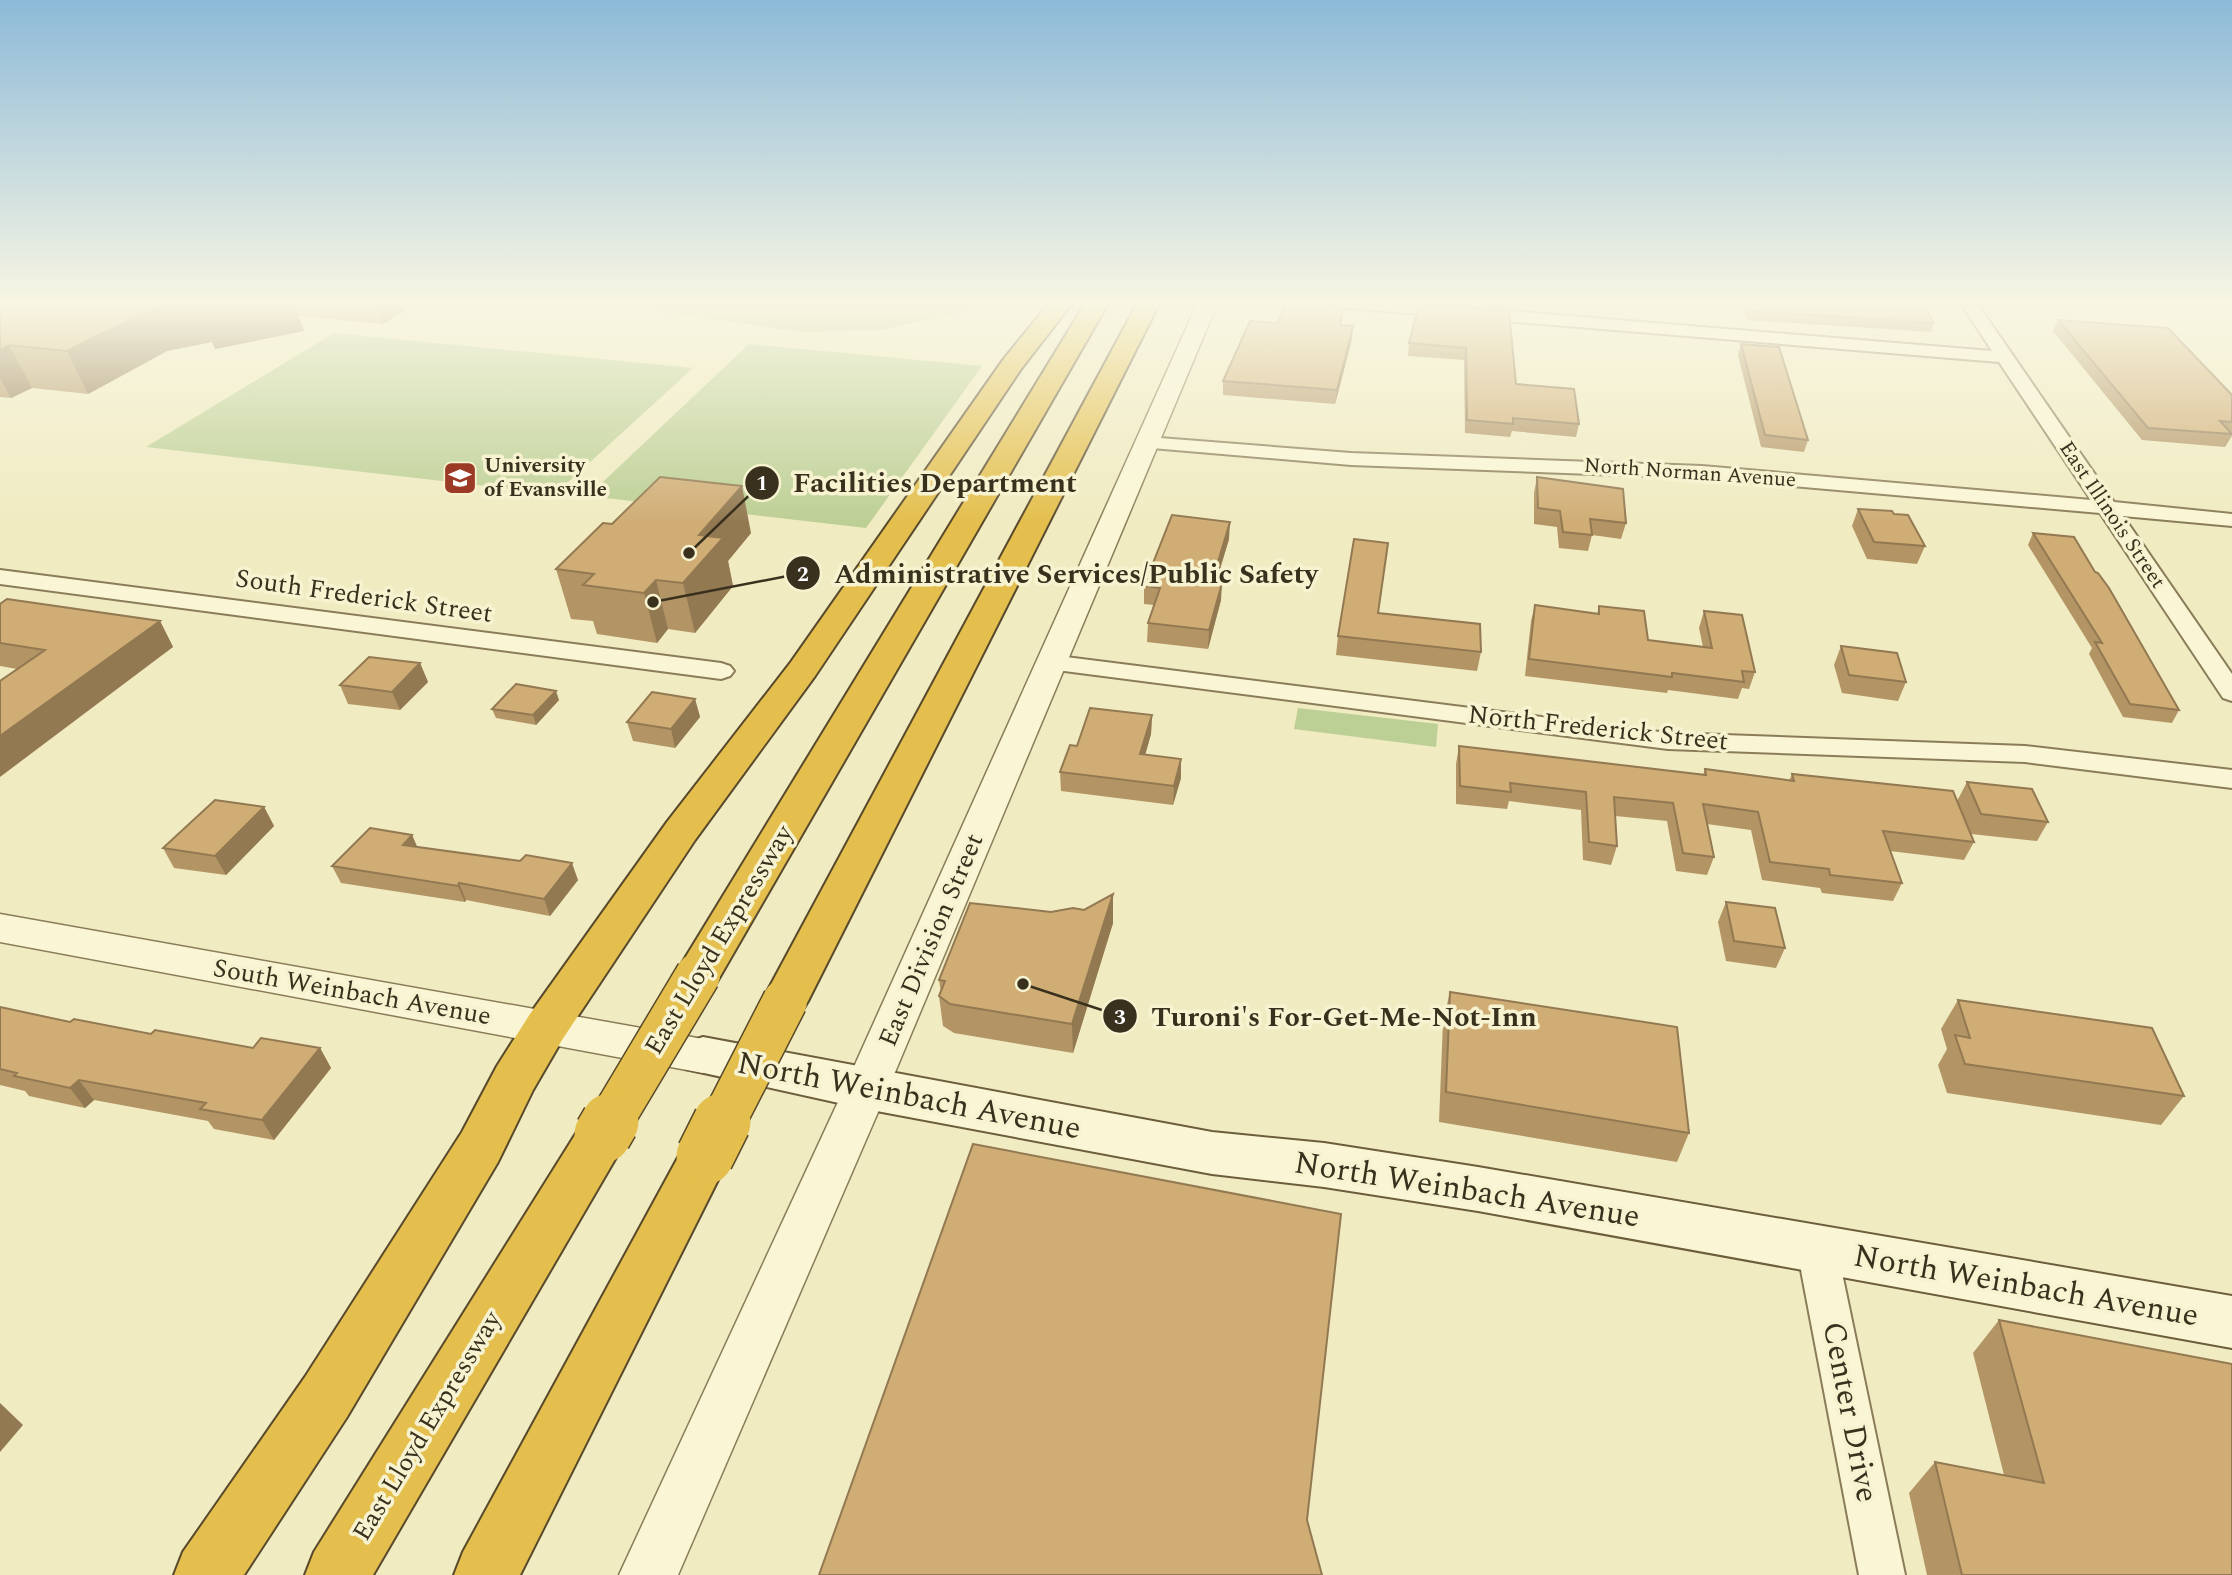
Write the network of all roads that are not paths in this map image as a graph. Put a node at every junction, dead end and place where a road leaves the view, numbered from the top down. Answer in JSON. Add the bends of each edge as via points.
{"nodes":[{"id":1,"x":1005,"y":376,"type":"edge"},
{"id":2,"x":1054,"y":376,"type":"edge"},
{"id":3,"x":1111,"y":376,"type":"edge"},
{"id":4,"x":1177,"y":376,"type":"edge"},
{"id":5,"x":2018,"y":376,"type":"edge"},
{"id":6,"x":1147,"y":443,"type":"junction"},
{"id":7,"x":2108,"y":508,"type":"junction"},
{"id":8,"x":2232,"y":520,"type":"edge"},
{"id":9,"x":0,"y":577,"type":"edge"},
{"id":10,"x":1050,"y":663,"type":"junction"},
{"id":11,"x":721,"y":671,"type":"dead end"},
{"id":12,"x":2232,"y":693,"type":"edge"},
{"id":13,"x":2232,"y":779,"type":"edge"},
{"id":14,"x":0,"y":928,"type":"edge"},
{"id":15,"x":546,"y":1027,"type":"junction"},
{"id":16,"x":704,"y":1056,"type":"joint"},
{"id":17,"x":866,"y":1089,"type":"junction"},
{"id":18,"x":1817,"y":1249,"type":"junction"},
{"id":19,"x":2232,"y":1322,"type":"edge"},
{"id":20,"x":206,"y":1575,"type":"edge"},
{"id":21,"x":337,"y":1575,"type":"edge"},
{"id":22,"x":486,"y":1575,"type":"edge"},
{"id":23,"x":648,"y":1575,"type":"edge"},
{"id":24,"x":1882,"y":1575,"type":"edge"}],
"edges":[{"from":1,"to":15,"type":"highway","via":[[803,669],[681,831]]},
{"from":2,"to":21,"type":"highway","name":"East Lloyd Expressway","bridge":true},
{"from":3,"to":22,"type":"highway","bridge":true},
{"from":4,"to":6,"type":"street","name":"East Division Street"},
{"from":5,"to":7,"type":"street","name":"East Illinois Street"},
{"from":6,"to":7,"type":"street","name":"North Norman Avenue","via":[[1343,458],[1702,472]]},
{"from":6,"to":10,"type":"street","name":"East Division Street"},
{"from":7,"to":8,"type":"street","name":"North Norman Avenue"},
{"from":7,"to":12,"type":"street","name":"East Illinois Street"},
{"from":9,"to":11,"type":"street","name":"South Frederick Street"},
{"from":10,"to":13,"type":"street","name":"North Frederick Street","via":[[1668,741],[2025,754]]},
{"from":10,"to":17,"type":"street","name":"East Division Street"},
{"from":14,"to":15,"type":"street","name":"South Weinbach Avenue"},
{"from":15,"to":16,"type":"street","name":"South Weinbach Avenue"},
{"from":15,"to":20,"type":"highway","via":[[480,1147],[326,1397]]},
{"from":16,"to":17,"type":"main road","name":"North Weinbach Avenue"},
{"from":17,"to":18,"type":"main road","name":"North Weinbach Avenue","via":[[1212,1153],[1478,1189]]},
{"from":17,"to":23,"type":"street","name":"East Division Street"},
{"from":18,"to":19,"type":"main road","name":"North Weinbach Avenue"},
{"from":18,"to":24,"type":"street","name":"Center Drive"}]}
